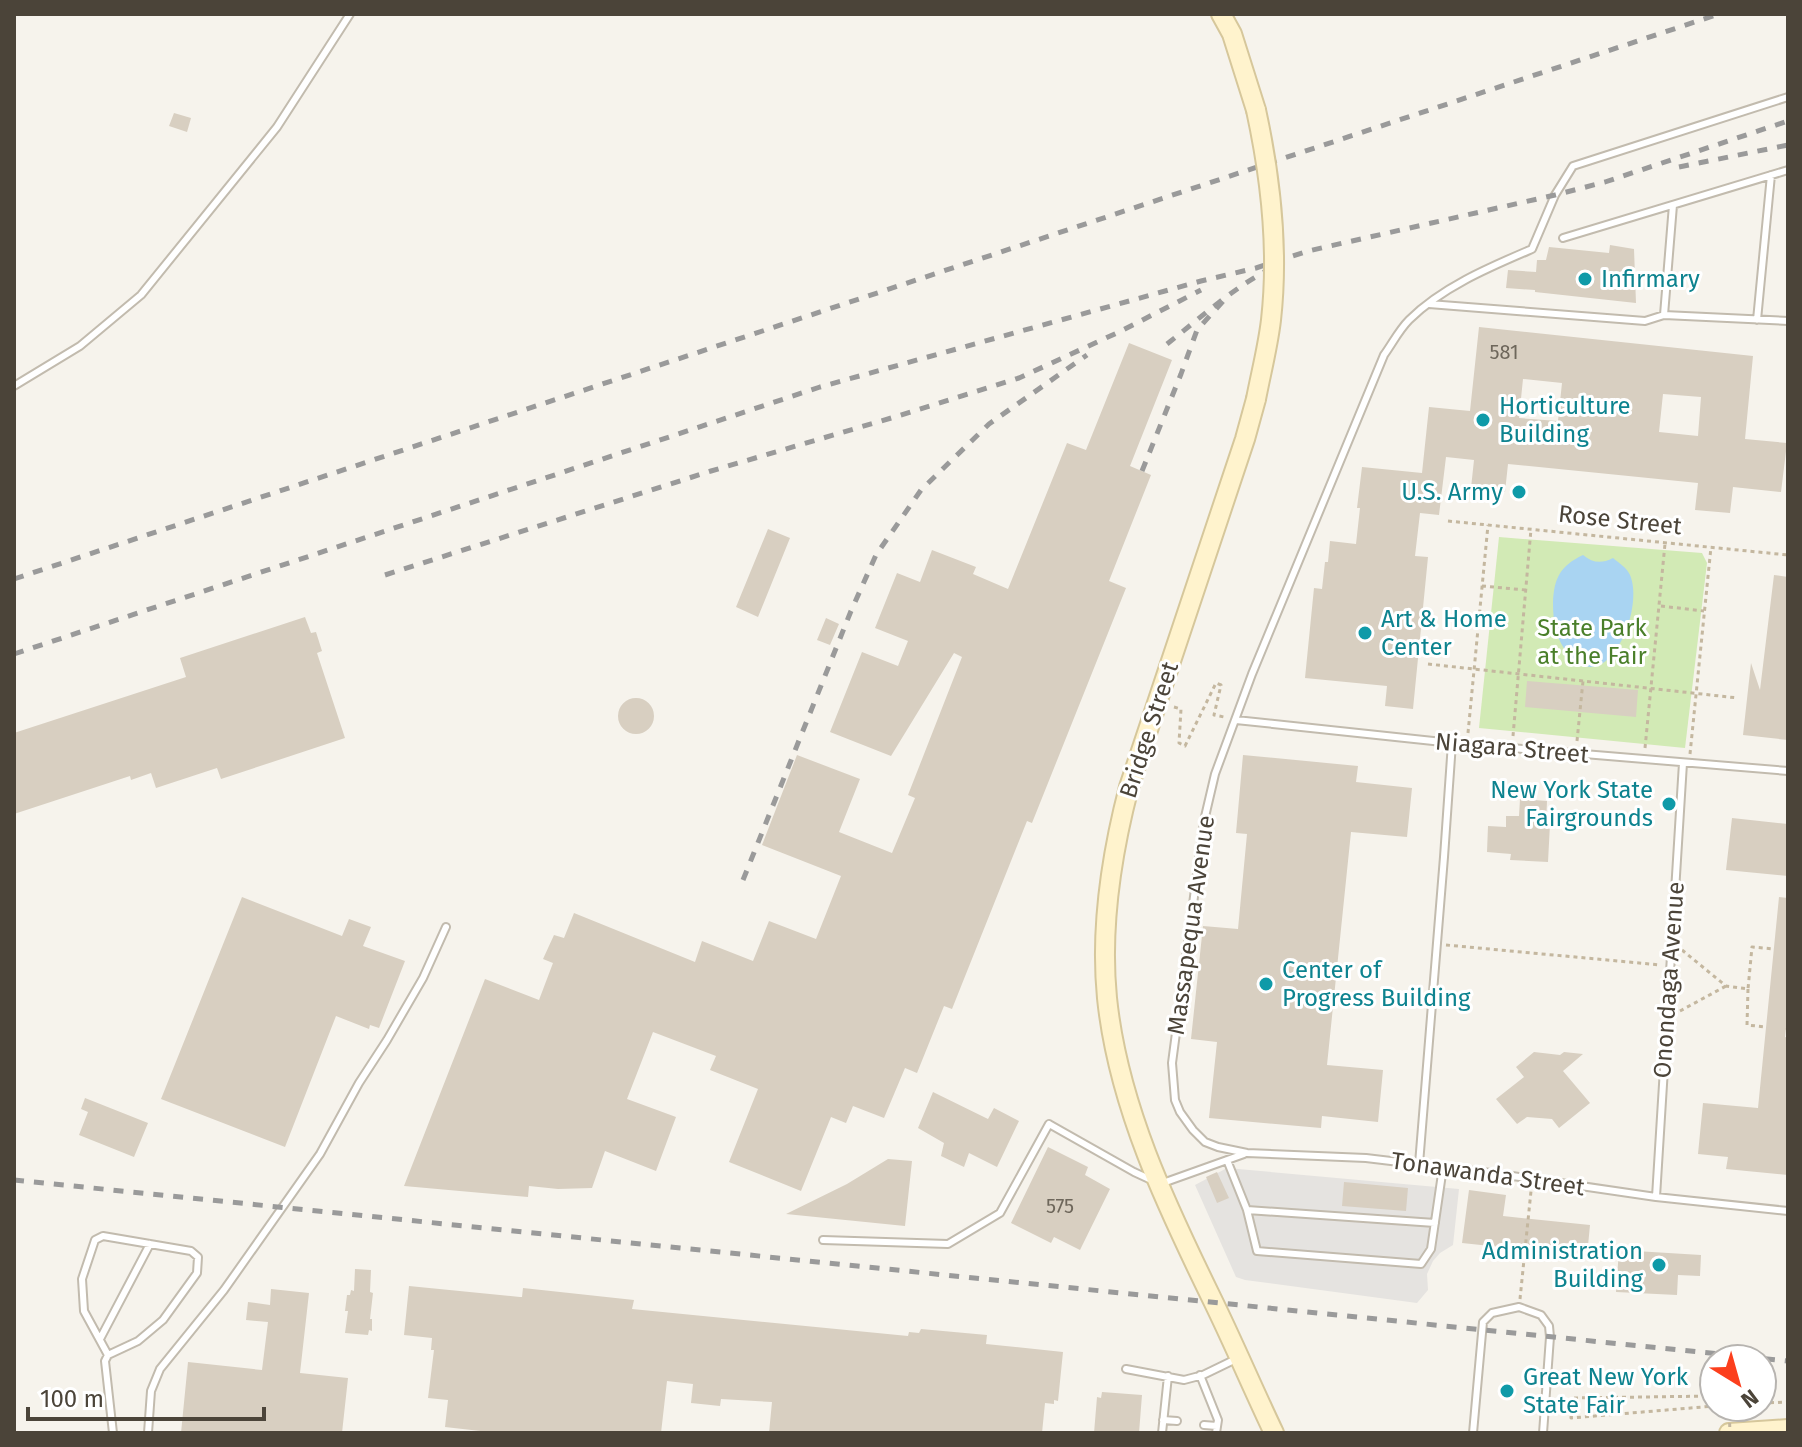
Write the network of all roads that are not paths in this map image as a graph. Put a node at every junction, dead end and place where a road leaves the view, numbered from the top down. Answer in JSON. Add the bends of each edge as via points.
{"nodes":[{"id":1,"x":350,"y":14,"type":"edge"},
{"id":2,"x":1221,"y":14,"type":"edge"},
{"id":3,"x":1788,"y":97,"type":"edge"},
{"id":4,"x":1788,"y":170,"type":"edge"},
{"id":5,"x":1771,"y":175,"type":"junction"},
{"id":6,"x":1673,"y":205,"type":"junction"},
{"id":7,"x":1563,"y":238,"type":"dead end"},
{"id":8,"x":1429,"y":304,"type":"junction"},
{"id":9,"x":1664,"y":315,"type":"junction"},
{"id":10,"x":1757,"y":320,"type":"junction"},
{"id":11,"x":1788,"y":321,"type":"edge"},
{"id":12,"x":14,"y":386,"type":"edge"},
{"id":13,"x":1236,"y":720,"type":"junction"},
{"id":14,"x":1452,"y":743,"type":"junction"},
{"id":15,"x":1686,"y":763,"type":"junction"},
{"id":16,"x":1788,"y":771,"type":"edge"},
{"id":17,"x":446,"y":927,"type":"dead end"},
{"id":18,"x":1193,"y":1130,"type":"joint"},
{"id":19,"x":1247,"y":1153,"type":"junction"},
{"id":20,"x":1227,"y":1160,"type":"junction"},
{"id":21,"x":1419,"y":1164,"type":"junction"},
{"id":22,"x":1443,"y":1167,"type":"junction"},
{"id":23,"x":1160,"y":1184,"type":"junction"},
{"id":24,"x":1656,"y":1197,"type":"junction"},
{"id":25,"x":1247,"y":1210,"type":"junction"},
{"id":26,"x":1788,"y":1211,"type":"edge"},
{"id":27,"x":1435,"y":1223,"type":"junction"},
{"id":28,"x":823,"y":1240,"type":"dead end"},
{"id":29,"x":150,"y":1244,"type":"junction"},
{"id":30,"x":100,"y":1339,"type":"junction"},
{"id":31,"x":108,"y":1355,"type":"junction"},
{"id":32,"x":1239,"y":1357,"type":"junction"},
{"id":33,"x":1126,"y":1369,"type":"dead end"},
{"id":34,"x":1200,"y":1375,"type":"junction"},
{"id":35,"x":1168,"y":1376,"type":"junction"},
{"id":36,"x":1163,"y":1420,"type":"junction"},
{"id":37,"x":1177,"y":1421,"type":"dead end"},
{"id":38,"x":1204,"y":1425,"type":"dead end"},
{"id":39,"x":1788,"y":1429,"type":"edge"},
{"id":40,"x":1217,"y":1430,"type":"edge"},
{"id":41,"x":113,"y":1433,"type":"edge"},
{"id":42,"x":148,"y":1433,"type":"edge"},
{"id":43,"x":1162,"y":1433,"type":"edge"},
{"id":44,"x":1274,"y":1433,"type":"edge"},
{"id":45,"x":1473,"y":1433,"type":"edge"},
{"id":46,"x":1543,"y":1433,"type":"edge"},
{"id":47,"x":1730,"y":1433,"type":"edge"}],
"edges":[{"from":1,"to":12,"type":"lane","via":[[277,127],[141,295],[80,346]]},
{"from":2,"to":23,"type":"main road","name":"Bridge Street","bridge":true,"via":[[1232,34],[1266,155],[1275,250],[1271,320],[1240,454],[1129,787],[1106,919],[1107,998],[1118,1067]]},
{"from":3,"to":8,"type":"lane","name":"Massapequa Avenue","via":[[1573,166],[1532,249]]},
{"from":4,"to":5,"type":"lane"},
{"from":5,"to":6,"type":"lane"},
{"from":5,"to":10,"type":"lane"},
{"from":6,"to":7,"type":"lane"},
{"from":6,"to":9,"type":"lane"},
{"from":8,"to":9,"type":"lane","via":[[1645,321]]},
{"from":8,"to":13,"type":"lane","name":"Massapequa Avenue","via":[[1408,321],[1384,355]]},
{"from":9,"to":10,"type":"lane"},
{"from":10,"to":11,"type":"lane"},
{"from":13,"to":14,"type":"lane","name":"Niagara Street"},
{"from":13,"to":18,"type":"lane","name":"Massapequa Avenue","via":[[1204,821],[1172,1063],[1175,1100]]},
{"from":14,"to":15,"type":"lane","name":"Niagara Street"},
{"from":14,"to":21,"type":"lane"},
{"from":15,"to":16,"type":"lane","name":"Niagara Street"},
{"from":15,"to":24,"type":"lane","name":"Onondaga Avenue"},
{"from":17,"to":42,"type":"lane","via":[[423,978],[320,1154],[224,1290],[160,1369],[151,1391]]},
{"from":18,"to":19,"type":"lane","name":"Tonawanda Street","via":[[1205,1142]]},
{"from":19,"to":20,"type":"lane"},
{"from":19,"to":21,"type":"lane","name":"Tonawanda Street"},
{"from":20,"to":23,"type":"lane"},
{"from":20,"to":25,"type":"lane"},
{"from":21,"to":22,"type":"lane","name":"Tonawanda Street"},
{"from":22,"to":24,"type":"lane","name":"Tonawanda Street"},
{"from":22,"to":27,"type":"lane"},
{"from":23,"to":28,"type":"lane","via":[[1049,1124],[1000,1213],[948,1244]]},
{"from":23,"to":32,"type":"main road","name":"Bridge Street"},
{"from":24,"to":26,"type":"lane","name":"Tonawanda Street"},
{"from":25,"to":27,"type":"lane"},
{"from":25,"to":27,"type":"lane","via":[[1257,1251],[1421,1264],[1431,1249]]},
{"from":29,"to":30,"type":"lane"},
{"from":29,"to":30,"type":"lane","via":[[103,1236],[95,1240],[82,1279],[84,1311]]},
{"from":29,"to":31,"type":"lane","via":[[191,1251],[198,1257],[197,1273],[163,1320],[138,1341]]},
{"from":30,"to":31,"type":"lane"},
{"from":31,"to":41,"type":"lane"},
{"from":32,"to":34,"type":"lane"},
{"from":32,"to":44,"type":"main road","name":"Bridge Street"},
{"from":33,"to":35,"type":"lane"},
{"from":34,"to":35,"type":"lane","via":[[1184,1380]]},
{"from":34,"to":40,"type":"lane"},
{"from":35,"to":36,"type":"lane"},
{"from":36,"to":37,"type":"lane"},
{"from":36,"to":43,"type":"lane"},
{"from":38,"to":40,"type":"lane"},
{"from":39,"to":47,"type":"main road"},
{"from":45,"to":46,"type":"lane","via":[[1483,1322],[1492,1313],[1519,1307],[1541,1315],[1549,1326]]}]}
